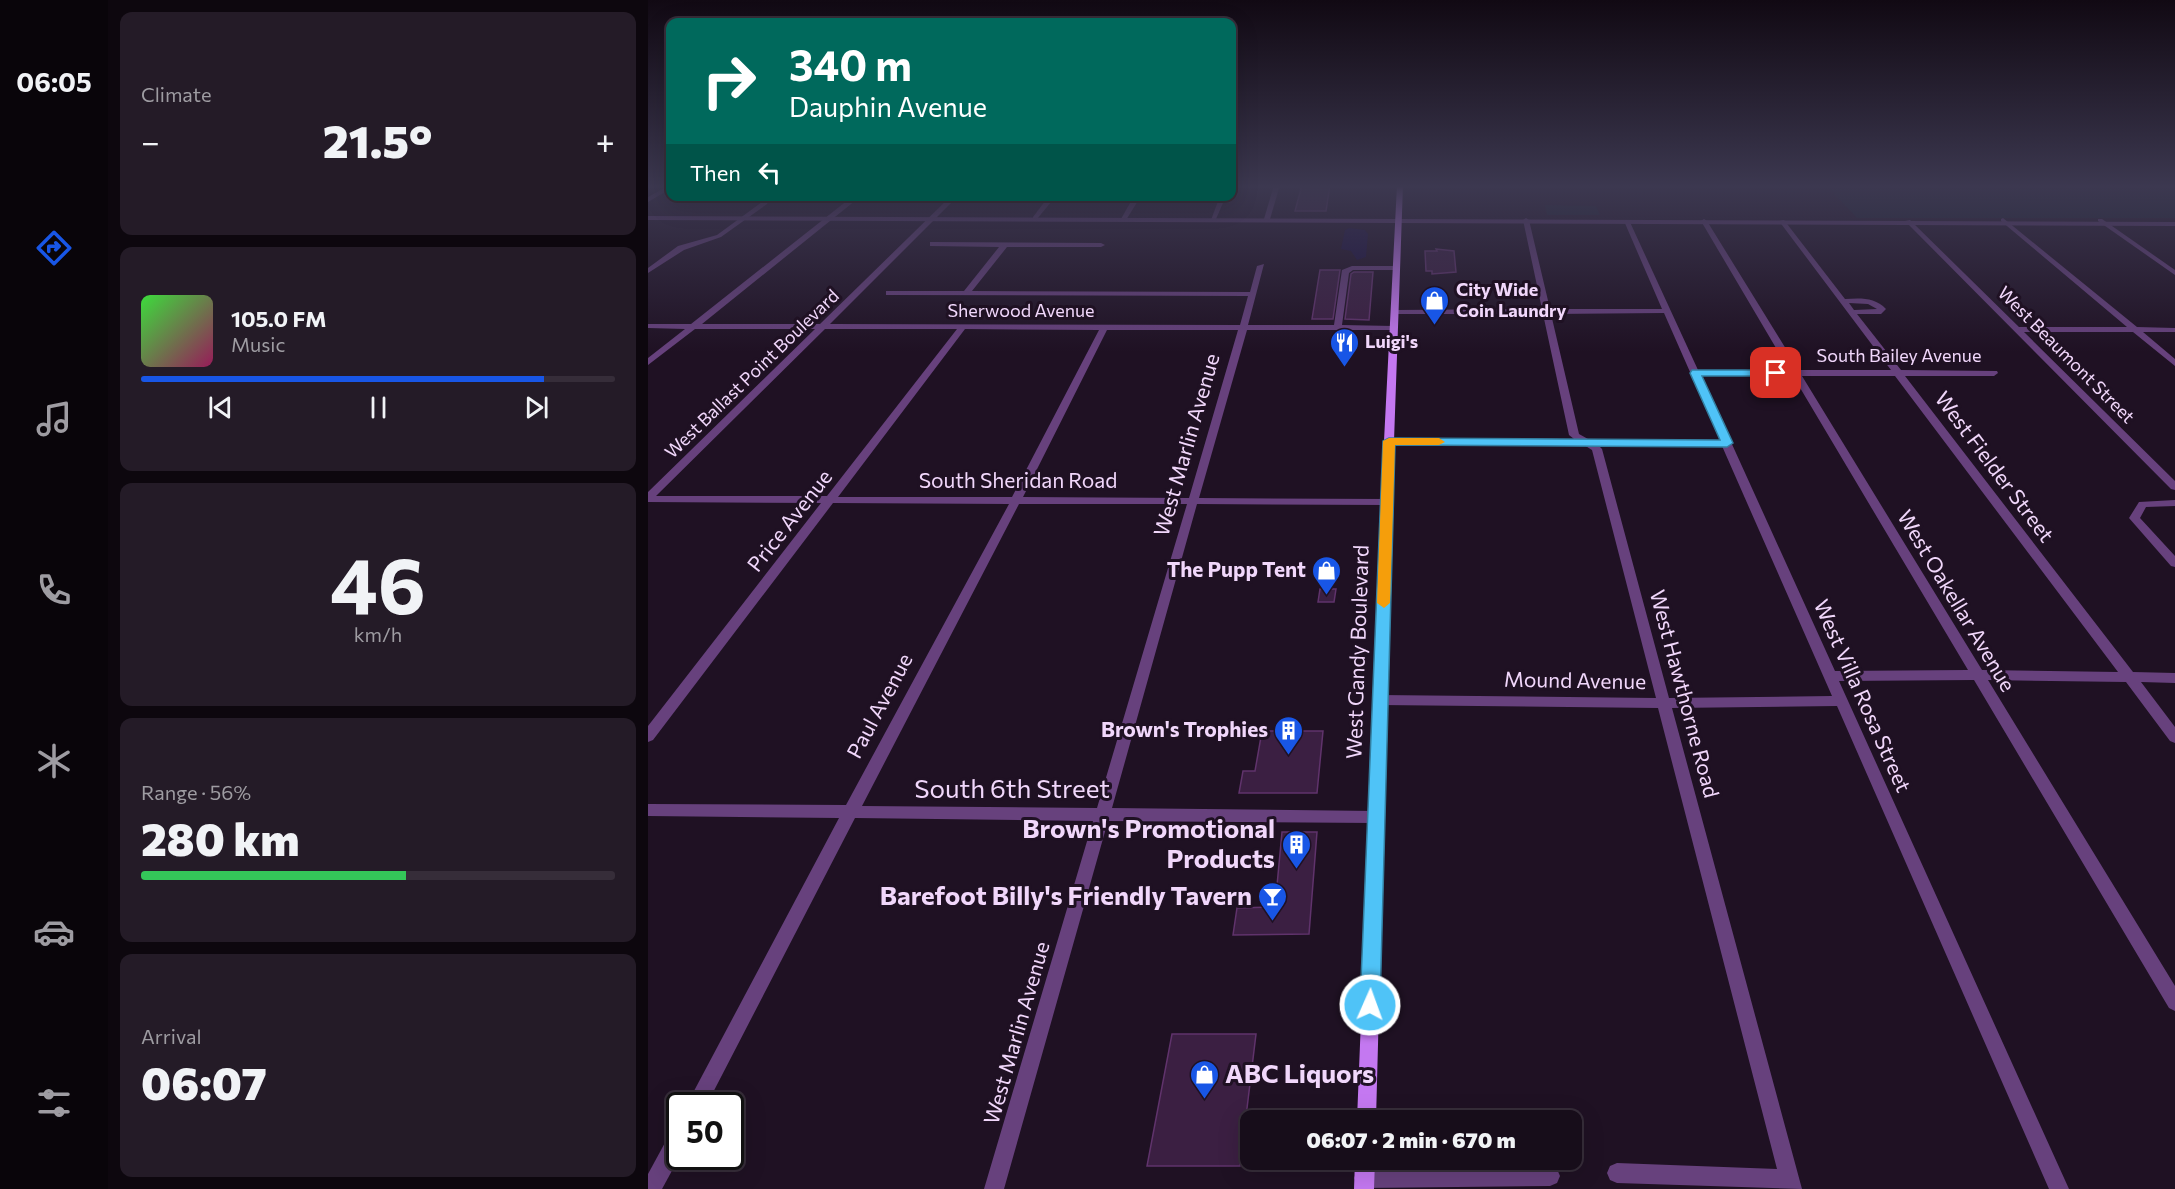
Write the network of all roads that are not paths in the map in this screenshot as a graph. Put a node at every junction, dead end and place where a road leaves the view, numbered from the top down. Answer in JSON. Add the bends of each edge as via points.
{"nodes":[{"id":1,"x":705,"y":240,"type":"edge"},
{"id":2,"x":803,"y":240,"type":"edge"},
{"id":3,"x":911,"y":240,"type":"edge"},
{"id":4,"x":1398,"y":240,"type":"edge"},
{"id":5,"x":1530,"y":240,"type":"edge"},
{"id":6,"x":1636,"y":240,"type":"edge"},
{"id":7,"x":1716,"y":240,"type":"edge"},
{"id":8,"x":1797,"y":240,"type":"edge"},
{"id":9,"x":1927,"y":240,"type":"edge"},
{"id":10,"x":2028,"y":240,"type":"edge"},
{"id":11,"x":2128,"y":240,"type":"edge"},
{"id":12,"x":933,"y":244,"type":"dead end"},
{"id":13,"x":1005,"y":244,"type":"junction"},
{"id":14,"x":1101,"y":245,"type":"dead end"},
{"id":15,"x":1261,"y":266,"type":"dead end"},
{"id":16,"x":1396,"y":268,"type":"junction"},
{"id":17,"x":648,"y":271,"type":"edge"},
{"id":18,"x":2175,"y":273,"type":"edge"},
{"id":19,"x":889,"y":293,"type":"dead end"},
{"id":20,"x":966,"y":293,"type":"junction"},
{"id":21,"x":1253,"y":294,"type":"junction"},
{"id":22,"x":1845,"y":301,"type":"junction"},
{"id":23,"x":1668,"y":311,"type":"junction"},
{"id":24,"x":1395,"y":312,"type":"junction"},
{"id":25,"x":1546,"y":312,"type":"junction"},
{"id":26,"x":1853,"y":312,"type":"junction"},
{"id":27,"x":648,"y":327,"type":"edge"},
{"id":28,"x":693,"y":327,"type":"junction"},
{"id":29,"x":824,"y":327,"type":"junction"},
{"id":30,"x":962,"y":328,"type":"junction"},
{"id":31,"x":1104,"y":328,"type":"junction"},
{"id":32,"x":1338,"y":328,"type":"junction"},
{"id":33,"x":1394,"y":328,"type":"junction"},
{"id":34,"x":1243,"y":329,"type":"junction"},
{"id":35,"x":2016,"y":329,"type":"junction"},
{"id":36,"x":2135,"y":330,"type":"junction"},
{"id":37,"x":2175,"y":330,"type":"edge"},
{"id":38,"x":648,"y":362,"type":"edge"},
{"id":39,"x":2175,"y":363,"type":"edge"},
{"id":40,"x":1898,"y":372,"type":"junction"},
{"id":41,"x":1695,"y":373,"type":"junction"},
{"id":42,"x":1796,"y":373,"type":"junction"},
{"id":43,"x":1994,"y":373,"type":"dead end"},
{"id":44,"x":1389,"y":441,"type":"junction"},
{"id":45,"x":1586,"y":443,"type":"junction"},
{"id":46,"x":1727,"y":443,"type":"junction"},
{"id":47,"x":2175,"y":487,"type":"edge"},
{"id":48,"x":648,"y":498,"type":"edge"},
{"id":49,"x":832,"y":499,"type":"junction"},
{"id":50,"x":1016,"y":500,"type":"junction"},
{"id":51,"x":1193,"y":501,"type":"junction"},
{"id":52,"x":1387,"y":502,"type":"junction"},
{"id":53,"x":2175,"y":503,"type":"edge"},
{"id":54,"x":2175,"y":563,"type":"edge"},
{"id":55,"x":1978,"y":675,"type":"junction"},
{"id":56,"x":1831,"y":676,"type":"junction"},
{"id":57,"x":2130,"y":678,"type":"junction"},
{"id":58,"x":2175,"y":678,"type":"edge"},
{"id":59,"x":1380,"y":700,"type":"junction"},
{"id":60,"x":1842,"y":701,"type":"junction"},
{"id":61,"x":1664,"y":703,"type":"junction"},
{"id":62,"x":648,"y":736,"type":"edge"},
{"id":63,"x":2175,"y":737,"type":"edge"},
{"id":64,"x":648,"y":810,"type":"edge"},
{"id":65,"x":851,"y":812,"type":"junction"},
{"id":66,"x":1102,"y":813,"type":"junction"},
{"id":67,"x":1375,"y":817,"type":"junction"},
{"id":68,"x":2175,"y":1002,"type":"edge"},
{"id":69,"x":702,"y":1092,"type":"edge"},
{"id":70,"x":1366,"y":1110,"type":"edge"},
{"id":71,"x":666,"y":1161,"type":"edge"},
{"id":72,"x":1617,"y":1173,"type":"dead end"},
{"id":73,"x":1364,"y":1175,"type":"edge"},
{"id":74,"x":1550,"y":1176,"type":"dead end"},
{"id":75,"x":1790,"y":1184,"type":"edge"},
{"id":76,"x":651,"y":1189,"type":"edge"},
{"id":77,"x":994,"y":1189,"type":"edge"},
{"id":78,"x":2059,"y":1189,"type":"edge"}],
"edges":[{"from":1,"to":17,"type":"street","via":[[681,248]]},
{"from":2,"to":28,"type":"street"},
{"from":3,"to":29,"type":"street","name":"West Ballast Point Boulevard"},
{"from":4,"to":16,"type":"main road","name":"West Gandy Boulevard"},
{"from":5,"to":25,"type":"street","name":"West Hawthorne Road"},
{"from":6,"to":23,"type":"street","name":"West Villa Rosa Street"},
{"from":7,"to":42,"type":"street","name":"West Oakellar Avenue"},
{"from":8,"to":22,"type":"street","name":"West Fielder Street"},
{"from":9,"to":35,"type":"street","name":"West Beaumont Street"},
{"from":10,"to":36,"type":"street"},
{"from":11,"to":18,"type":"street"},
{"from":12,"to":13,"type":"street"},
{"from":13,"to":14,"type":"street"},
{"from":13,"to":20,"type":"street"},
{"from":15,"to":21,"type":"street","name":"West Marlin Avenue"},
{"from":16,"to":24,"type":"main road","name":"West Gandy Boulevard"},
{"from":16,"to":32,"type":"street","via":[[1352,268],[1345,272]]},
{"from":19,"to":20,"type":"street"},
{"from":20,"to":21,"type":"street"},
{"from":21,"to":34,"type":"street","name":"West Marlin Avenue"},
{"from":22,"to":26,"type":"street","name":"West Fielder Street"},
{"from":22,"to":26,"type":"street","via":[[1868,301],[1882,309]]},
{"from":23,"to":25,"type":"street"},
{"from":23,"to":41,"type":"street","name":"West Villa Rosa Street"},
{"from":24,"to":25,"type":"street"},
{"from":24,"to":33,"type":"main road","name":"West Gandy Boulevard"},
{"from":25,"to":45,"type":"street","name":"West Hawthorne Road","via":[[1574,435]]},
{"from":26,"to":40,"type":"street","name":"West Fielder Street"},
{"from":27,"to":28,"type":"street","name":"Sherwood Avenue"},
{"from":28,"to":29,"type":"street","name":"Sherwood Avenue"},
{"from":28,"to":38,"type":"street"},
{"from":29,"to":30,"type":"street","name":"Sherwood Avenue"},
{"from":29,"to":48,"type":"street","name":"West Ballast Point Boulevard"},
{"from":30,"to":31,"type":"street","name":"Sherwood Avenue"},
{"from":30,"to":49,"type":"street","name":"Price Avenue"},
{"from":31,"to":34,"type":"street","name":"Sherwood Avenue"},
{"from":31,"to":50,"type":"street","name":"Paul Avenue"},
{"from":32,"to":33,"type":"street","name":"Sherwood Avenue"},
{"from":32,"to":34,"type":"street","name":"Sherwood Avenue"},
{"from":33,"to":44,"type":"main road","name":"West Gandy Boulevard"},
{"from":34,"to":51,"type":"street","name":"West Marlin Avenue"},
{"from":35,"to":36,"type":"street"},
{"from":35,"to":47,"type":"street","name":"West Beaumont Street"},
{"from":36,"to":37,"type":"street"},
{"from":36,"to":39,"type":"street"},
{"from":40,"to":42,"type":"street","name":"South Bailey Avenue"},
{"from":40,"to":43,"type":"street","name":"South Bailey Avenue"},
{"from":40,"to":57,"type":"street","name":"West Fielder Street"},
{"from":41,"to":42,"type":"street","name":"South Bailey Avenue"},
{"from":41,"to":46,"type":"street","name":"West Villa Rosa Street"},
{"from":42,"to":55,"type":"street","name":"West Oakellar Avenue"},
{"from":44,"to":45,"type":"street"},
{"from":44,"to":52,"type":"main road","name":"West Gandy Boulevard"},
{"from":45,"to":46,"type":"street"},
{"from":45,"to":61,"type":"street","name":"West Hawthorne Road","via":[[1597,449]]},
{"from":46,"to":56,"type":"street","name":"West Villa Rosa Street"},
{"from":48,"to":49,"type":"street","name":"South Sheridan Road"},
{"from":49,"to":50,"type":"street","name":"South Sheridan Road"},
{"from":49,"to":62,"type":"street","name":"Price Avenue"},
{"from":50,"to":51,"type":"street","name":"South Sheridan Road"},
{"from":50,"to":65,"type":"street","name":"Paul Avenue"},
{"from":51,"to":52,"type":"street","name":"South Sheridan Road"},
{"from":51,"to":66,"type":"street","name":"West Marlin Avenue"},
{"from":52,"to":59,"type":"main road","name":"West Gandy Boulevard"},
{"from":53,"to":54,"type":"street","via":[[2143,504],[2134,518]]},
{"from":55,"to":56,"type":"street"},
{"from":55,"to":57,"type":"street"},
{"from":55,"to":68,"type":"street","name":"West Oakellar Avenue"},
{"from":56,"to":60,"type":"street","name":"West Villa Rosa Street"},
{"from":57,"to":58,"type":"street"},
{"from":57,"to":63,"type":"street","name":"West Fielder Street"},
{"from":59,"to":61,"type":"street","name":"Mound Avenue"},
{"from":59,"to":67,"type":"main road","name":"West Gandy Boulevard"},
{"from":60,"to":61,"type":"street","name":"Mound Avenue"},
{"from":60,"to":78,"type":"street","name":"West Villa Rosa Street"},
{"from":61,"to":75,"type":"street","name":"West Hawthorne Road"},
{"from":64,"to":65,"type":"street","name":"South 6th Street"},
{"from":65,"to":66,"type":"street","name":"South 6th Street"},
{"from":65,"to":69,"type":"street","name":"Paul Avenue"},
{"from":66,"to":67,"type":"street","name":"South 6th Street"},
{"from":66,"to":77,"type":"street","name":"West Marlin Avenue"},
{"from":67,"to":70,"type":"main road","name":"West Gandy Boulevard"},
{"from":71,"to":76,"type":"street"},
{"from":72,"to":75,"type":"street"},
{"from":73,"to":74,"type":"street"}]}
